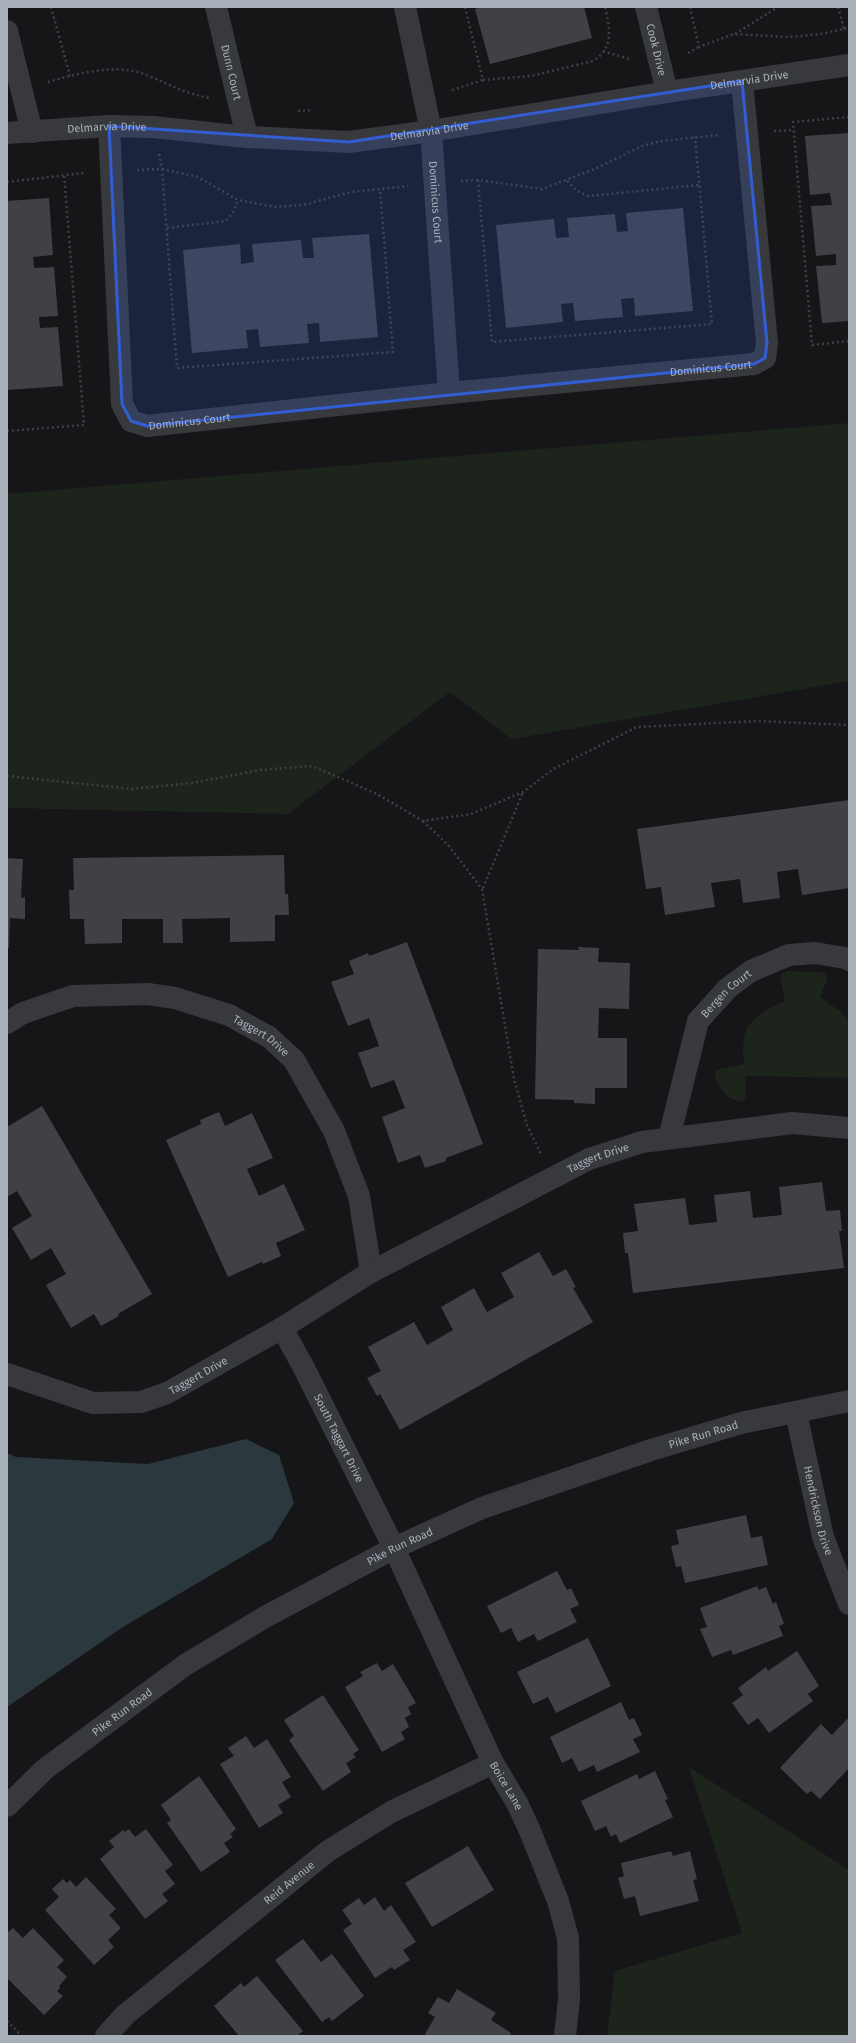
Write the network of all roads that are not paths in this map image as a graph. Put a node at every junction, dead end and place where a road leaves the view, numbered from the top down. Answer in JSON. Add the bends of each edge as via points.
{"nodes":[{"id":1,"x":216,"y":7,"type":"edge"},
{"id":2,"x":405,"y":7,"type":"edge"},
{"id":3,"x":646,"y":7,"type":"edge"},
{"id":4,"x":7,"y":31,"type":"edge"},
{"id":5,"x":849,"y":65,"type":"edge"},
{"id":6,"x":742,"y":81,"type":"junction"},
{"id":7,"x":667,"y":92,"type":"junction"},
{"id":8,"x":109,"y":126,"type":"junction"},
{"id":9,"x":430,"y":131,"type":"junction"},
{"id":10,"x":32,"y":132,"type":"junction"},
{"id":11,"x":7,"y":133,"type":"edge"},
{"id":12,"x":247,"y":137,"type":"junction"},
{"id":13,"x":449,"y":393,"type":"junction"},
{"id":14,"x":849,"y":960,"type":"edge"},
{"id":15,"x":7,"y":1023,"type":"edge"},
{"id":16,"x":849,"y":1128,"type":"edge"},
{"id":17,"x":670,"y":1138,"type":"junction"},
{"id":18,"x":371,"y":1272,"type":"junction"},
{"id":19,"x":282,"y":1328,"type":"junction"},
{"id":20,"x":7,"y":1374,"type":"edge"},
{"id":21,"x":849,"y":1401,"type":"edge"},
{"id":22,"x":796,"y":1413,"type":"junction"},
{"id":23,"x":394,"y":1548,"type":"junction"},
{"id":24,"x":849,"y":1604,"type":"edge"},
{"id":25,"x":493,"y":1763,"type":"junction"},
{"id":26,"x":7,"y":1806,"type":"edge"},
{"id":27,"x":106,"y":2036,"type":"edge"},
{"id":28,"x":565,"y":2036,"type":"edge"}],
"edges":[{"from":1,"to":12,"type":"street","name":"Dunn Court"},
{"from":2,"to":9,"type":"street"},
{"from":3,"to":7,"type":"street","name":"Cook Drive"},
{"from":4,"to":10,"type":"street"},
{"from":5,"to":6,"type":"street","name":"Delmarvia Drive"},
{"from":6,"to":7,"type":"street","name":"Delmarvia Drive"},
{"from":6,"to":13,"type":"street","name":"Dominicus Court","via":[[767,343],[765,358],[754,364]]},
{"from":7,"to":9,"type":"street","name":"Delmarvia Drive"},
{"from":8,"to":10,"type":"street","name":"Delmarvia Drive"},
{"from":8,"to":12,"type":"street","name":"Delmarvia Drive","via":[[154,127]]},
{"from":8,"to":13,"type":"street","name":"Dominicus Court","via":[[122,404],[131,421],[147,426]]},
{"from":9,"to":12,"type":"street","name":"Delmarvia Drive","via":[[349,142]]},
{"from":9,"to":13,"type":"street","name":"Dominicus Court"},
{"from":10,"to":11,"type":"street","name":"Delmarvia Drive"},
{"from":14,"to":17,"type":"street","name":"Bergen Court","via":[[815,953],[789,955],[751,971],[728,988],[698,1021]]},
{"from":15,"to":18,"type":"street","name":"Taggert Drive","via":[[23,1013],[73,996],[148,994],[174,998],[229,1014],[270,1036],[294,1060],[334,1131],[359,1196]]},
{"from":16,"to":17,"type":"street","name":"Taggert Drive","via":[[792,1123]]},
{"from":17,"to":18,"type":"street","name":"Taggert Drive","via":[[642,1142],[589,1159]]},
{"from":18,"to":19,"type":"street","name":"Taggert Drive"},
{"from":19,"to":20,"type":"street","name":"Taggert Drive","via":[[167,1393],[141,1402],[93,1402]]},
{"from":19,"to":23,"type":"street","name":"South Taggart Drive"},
{"from":21,"to":22,"type":"street","name":"Pike Run Road"},
{"from":22,"to":23,"type":"street","name":"Pike Run Road","via":[[742,1423],[651,1450],[482,1508]]},
{"from":22,"to":24,"type":"street","name":"Hendrickson Drive","via":[[824,1536]]},
{"from":23,"to":25,"type":"street","name":"Boice Lane"},
{"from":23,"to":26,"type":"street","name":"Pike Run Road","via":[[265,1617],[185,1665],[45,1769]]},
{"from":25,"to":27,"type":"street","name":"Reid Avenue","via":[[391,1812],[328,1851],[125,2015]]},
{"from":25,"to":28,"type":"street","name":"Boice Lane","via":[[527,1824],[558,1901],[568,1938],[570,1999]]}]}
